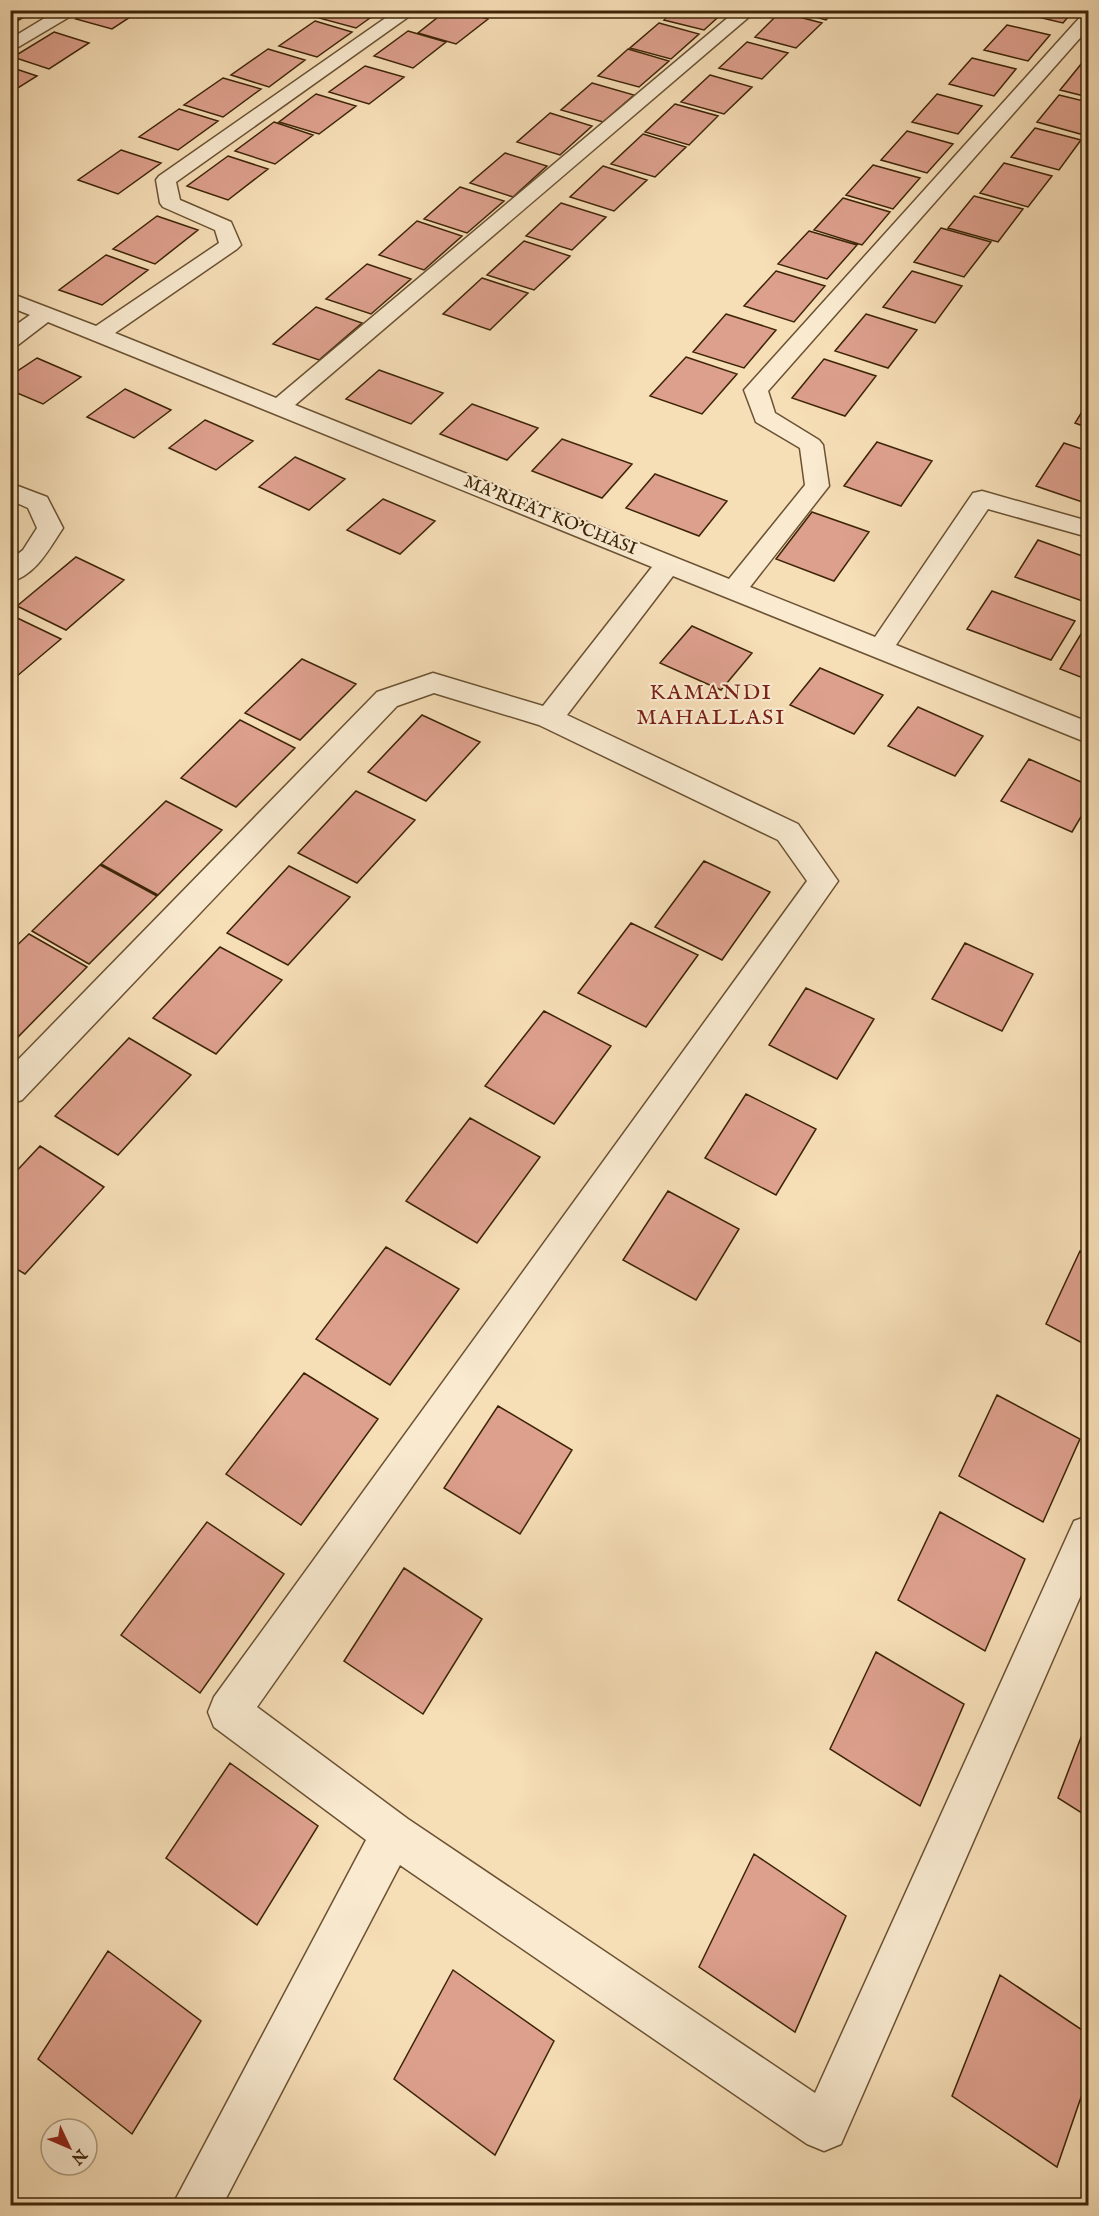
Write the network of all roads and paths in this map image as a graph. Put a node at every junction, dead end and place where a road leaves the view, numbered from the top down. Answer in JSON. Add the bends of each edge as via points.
{"nodes":[{"id":1,"x":72,"y":10,"type":"edge"},
{"id":2,"x":409,"y":10,"type":"edge"},
{"id":3,"x":748,"y":10,"type":"edge"},
{"id":4,"x":1089,"y":18,"type":"edge"},
{"id":5,"x":10,"y":47,"type":"edge"},
{"id":6,"x":10,"y":299,"type":"edge"},
{"id":7,"x":47,"y":314,"type":"junction"},
{"id":8,"x":99,"y":334,"type":"junction"},
{"id":9,"x":10,"y":340,"type":"edge"},
{"id":10,"x":279,"y":407,"type":"junction"},
{"id":11,"x":10,"y":491,"type":"edge"},
{"id":12,"x":1089,"y":529,"type":"edge"},
{"id":13,"x":668,"y":564,"type":"junction"},
{"id":14,"x":10,"y":574,"type":"edge"},
{"id":15,"x":735,"y":589,"type":"junction"},
{"id":16,"x":880,"y":649,"type":"junction"},
{"id":17,"x":549,"y":718,"type":"junction"},
{"id":18,"x":1089,"y":733,"type":"edge"},
{"id":19,"x":10,"y":1090,"type":"edge"},
{"id":20,"x":1089,"y":1535,"type":"edge"},
{"id":21,"x":393,"y":1834,"type":"junction"},
{"id":22,"x":196,"y":2205,"type":"edge"}],
"edges":[{"from":1,"to":5,"type":"street"},
{"from":2,"to":8,"type":"street","via":[[166,180],[170,203],[224,226],[230,245]]},
{"from":3,"to":10,"type":"street"},
{"from":4,"to":15,"type":"street","via":[[756,390],[764,417],[811,445],[817,486]]},
{"from":6,"to":7,"type":"street","name":"MA'RIFAT KO'CHASI"},
{"from":7,"to":8,"type":"street","name":"MA'RIFAT KO'CHASI"},
{"from":7,"to":9,"type":"street"},
{"from":8,"to":10,"type":"street","name":"MA'RIFAT KO'CHASI"},
{"from":10,"to":13,"type":"street","name":"MA'RIFAT KO'CHASI"},
{"from":11,"to":14,"type":"street","via":[[38,503],[50,528],[32,556]]},
{"from":12,"to":16,"type":"street","via":[[982,499]]},
{"from":13,"to":15,"type":"street","name":"MA'RIFAT KO'CHASI"},
{"from":13,"to":17,"type":"street"},
{"from":15,"to":16,"type":"street","name":"MA'RIFAT KO'CHASI"},
{"from":16,"to":18,"type":"street","name":"MA'RIFAT KO'CHASI"},
{"from":17,"to":19,"type":"street","via":[[433,683],[387,699]]},
{"from":17,"to":21,"type":"street","via":[[788,832],[823,880],[229,1712]]},
{"from":20,"to":21,"type":"street","via":[[824,2127]]},
{"from":21,"to":22,"type":"street"}]}
